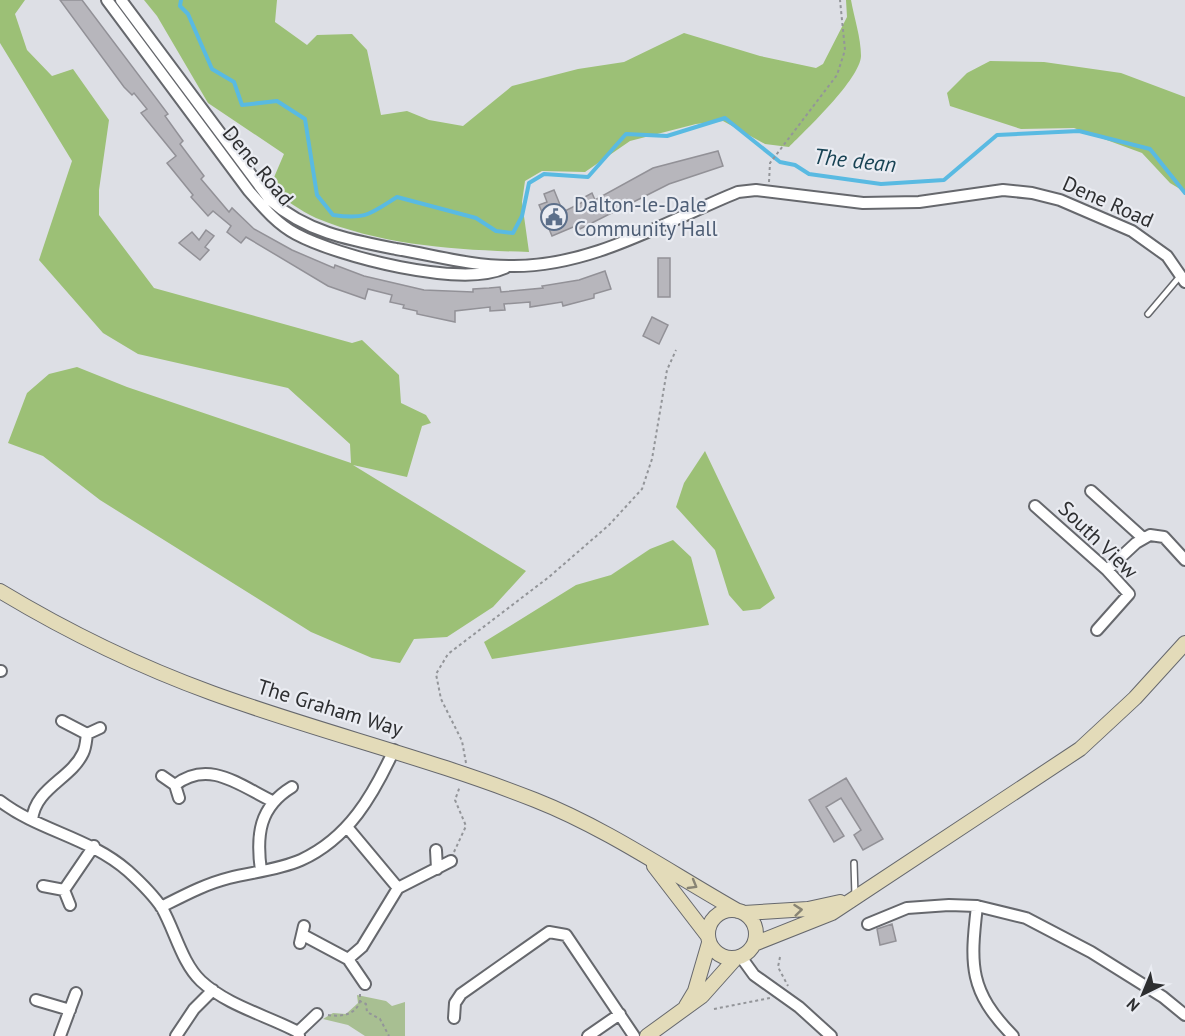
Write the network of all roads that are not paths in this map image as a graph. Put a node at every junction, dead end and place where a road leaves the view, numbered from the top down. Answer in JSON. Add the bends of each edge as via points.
{"nodes":[{"id":1,"x":107,"y":0,"type":"edge"},
{"id":2,"x":121,"y":0,"type":"edge"},
{"id":3,"x":130,"y":22,"type":"junction"},
{"id":4,"x":275,"y":212,"type":"junction"},
{"id":5,"x":302,"y":224,"type":"junction"},
{"id":6,"x":297,"y":235,"type":"junction"},
{"id":7,"x":339,"y":237,"type":"junction"},
{"id":8,"x":334,"y":250,"type":"junction"},
{"id":9,"x":508,"y":266,"type":"junction"},
{"id":10,"x":1183,"y":279,"type":"edge"},
{"id":11,"x":1148,"y":314,"type":"dead end"},
{"id":12,"x":1091,"y":491,"type":"dead end"},
{"id":13,"x":1035,"y":506,"type":"dead end"},
{"id":14,"x":1143,"y":538,"type":"junction"},
{"id":15,"x":1185,"y":560,"type":"edge"},
{"id":16,"x":1107,"y":570,"type":"junction"},
{"id":17,"x":0,"y":591,"type":"edge"},
{"id":18,"x":1097,"y":630,"type":"dead end"},
{"id":19,"x":1185,"y":643,"type":"edge"},
{"id":20,"x":62,"y":721,"type":"dead end"},
{"id":21,"x":100,"y":728,"type":"dead end"},
{"id":22,"x":87,"y":734,"type":"junction"},
{"id":23,"x":394,"y":750,"type":"junction"},
{"id":24,"x":162,"y":776,"type":"dead end"},
{"id":25,"x":175,"y":785,"type":"junction"},
{"id":26,"x":292,"y":787,"type":"dead end"},
{"id":27,"x":179,"y":798,"type":"dead end"},
{"id":28,"x":0,"y":801,"type":"edge"},
{"id":29,"x":272,"y":801,"type":"junction"},
{"id":30,"x":32,"y":820,"type":"junction"},
{"id":31,"x":347,"y":827,"type":"junction"},
{"id":32,"x":94,"y":846,"type":"junction"},
{"id":33,"x":436,"y":850,"type":"dead end"},
{"id":34,"x":649,"y":860,"type":"junction"},
{"id":35,"x":452,"y":861,"type":"road end"},
{"id":36,"x":854,"y":863,"type":"dead end"},
{"id":37,"x":437,"y":869,"type":"junction"},
{"id":38,"x":261,"y":871,"type":"junction"},
{"id":39,"x":43,"y":886,"type":"dead end"},
{"id":40,"x":398,"y":888,"type":"junction"},
{"id":41,"x":64,"y":891,"type":"junction"},
{"id":42,"x":853,"y":897,"type":"junction"},
{"id":43,"x":70,"y":905,"type":"dead end"},
{"id":44,"x":976,"y":906,"type":"junction"},
{"id":45,"x":161,"y":907,"type":"junction"},
{"id":46,"x":741,"y":912,"type":"junction"},
{"id":47,"x":868,"y":924,"type":"dead end"},
{"id":48,"x":302,"y":935,"type":"dead end"},
{"id":49,"x":708,"y":939,"type":"junction"},
{"id":50,"x":754,"y":944,"type":"junction"},
{"id":51,"x":738,"y":958,"type":"junction"},
{"id":52,"x":348,"y":959,"type":"junction"},
{"id":53,"x":365,"y":984,"type":"road end"},
{"id":54,"x":213,"y":990,"type":"junction"},
{"id":55,"x":76,"y":993,"type":"dead end"},
{"id":56,"x":36,"y":1000,"type":"dead end"},
{"id":57,"x":685,"y":1008,"type":"junction"},
{"id":58,"x":70,"y":1010,"type":"junction"},
{"id":59,"x":317,"y":1014,"type":"road end"},
{"id":60,"x":620,"y":1014,"type":"junction"},
{"id":61,"x":1185,"y":1015,"type":"edge"},
{"id":62,"x":454,"y":1018,"type":"dead end"},
{"id":63,"x":299,"y":1034,"type":"edge"},
{"id":64,"x":60,"y":1036,"type":"edge"},
{"id":65,"x":176,"y":1036,"type":"edge"},
{"id":66,"x":588,"y":1036,"type":"edge"},
{"id":67,"x":634,"y":1036,"type":"edge"},
{"id":68,"x":647,"y":1036,"type":"edge"},
{"id":69,"x":831,"y":1036,"type":"edge"},
{"id":70,"x":1013,"y":1036,"type":"edge"}],
"edges":[{"from":1,"to":3,"type":"street","name":"Dene Road"},
{"from":2,"to":3,"type":"street","name":"Dene Road"},
{"from":3,"to":4,"type":"street","name":"Dene Road"},
{"from":4,"to":5,"type":"street","name":"Dene Road"},
{"from":4,"to":6,"type":"street","name":"Dene Road"},
{"from":5,"to":6,"type":"lane"},
{"from":5,"to":7,"type":"street","name":"Dene Road"},
{"from":6,"to":8,"type":"street","name":"Dene Road"},
{"from":7,"to":8,"type":"lane"},
{"from":7,"to":9,"type":"street","name":"Dene Road"},
{"from":8,"to":9,"type":"street","name":"Dene Road","via":[[432,271],[486,274]]},
{"from":9,"to":10,"type":"street","name":"Dene Road","via":[[547,264],[598,251],[738,192],[756,190],[863,203],[919,202],[1003,190],[1060,200],[1132,231],[1167,256]]},
{"from":10,"to":11,"type":"lane"},
{"from":12,"to":14,"type":"street"},
{"from":13,"to":16,"type":"street","name":"South View"},
{"from":14,"to":15,"type":"street","via":[[1164,537]]},
{"from":14,"to":16,"type":"street"},
{"from":16,"to":18,"type":"street","name":"South View","via":[[1129,594]]},
{"from":17,"to":23,"type":"main road","name":"The Graham Way","via":[[51,622],[158,672],[214,694]]},
{"from":19,"to":42,"type":"main road","via":[[1136,698],[1080,749]]},
{"from":20,"to":22,"type":"street"},
{"from":21,"to":22,"type":"street"},
{"from":22,"to":30,"type":"street","via":[[83,753],[42,796]]},
{"from":23,"to":31,"type":"street","via":[[367,803]]},
{"from":23,"to":34,"type":"main road","name":"The Graham Way","via":[[465,767],[588,825]]},
{"from":24,"to":25,"type":"street"},
{"from":25,"to":27,"type":"street"},
{"from":25,"to":29,"type":"street","via":[[205,772]]},
{"from":26,"to":29,"type":"street"},
{"from":28,"to":30,"type":"street"},
{"from":29,"to":38,"type":"street","via":[[259,833]]},
{"from":30,"to":32,"type":"street"},
{"from":31,"to":38,"type":"street","via":[[302,860]]},
{"from":31,"to":40,"type":"street"},
{"from":32,"to":41,"type":"street"},
{"from":32,"to":45,"type":"street","via":[[129,872]]},
{"from":33,"to":37,"type":"street"},
{"from":34,"to":46,"type":"main road","name":"The Graham Way","one_way":true},
{"from":34,"to":49,"type":"main road","name":"The Graham Way"},
{"from":35,"to":37,"type":"street"},
{"from":36,"to":42,"type":"lane"},
{"from":37,"to":40,"type":"street"},
{"from":38,"to":45,"type":"street","via":[[196,889]]},
{"from":39,"to":41,"type":"street"},
{"from":40,"to":52,"type":"street","via":[[362,947]]},
{"from":41,"to":43,"type":"street"},
{"from":46,"to":42,"type":"main road","one_way":true,"via":[[808,909]]},
{"from":42,"to":50,"type":"main road","via":[[817,921]]},
{"from":44,"to":47,"type":"street","via":[[907,908]]},
{"from":44,"to":61,"type":"street","via":[[1026,918],[1051,929],[1163,997]]},
{"from":44,"to":70,"type":"street","via":[[972,949],[976,977],[983,1000]]},
{"from":45,"to":54,"type":"street","via":[[199,979]]},
{"from":46,"to":49,"type":"main road","via":[[722,912],[714,918]]},
{"from":46,"to":50,"type":"main road","via":[[755,926]]},
{"from":48,"to":52,"type":"street"},
{"from":49,"to":51,"type":"main road","via":[[719,955]]},
{"from":49,"to":57,"type":"main road","via":[[695,991]]},
{"from":50,"to":51,"type":"main road"},
{"from":51,"to":57,"type":"main road"},
{"from":51,"to":69,"type":"street","via":[[754,975],[786,991]]},
{"from":52,"to":53,"type":"street"},
{"from":54,"to":63,"type":"street"},
{"from":54,"to":65,"type":"street"},
{"from":55,"to":58,"type":"street"},
{"from":56,"to":58,"type":"street"},
{"from":57,"to":68,"type":"main road"},
{"from":58,"to":64,"type":"street"},
{"from":59,"to":63,"type":"street"},
{"from":60,"to":62,"type":"street","via":[[566,935],[549,932],[461,994],[454,1003]]},
{"from":60,"to":66,"type":"street"},
{"from":60,"to":67,"type":"street"}]}
